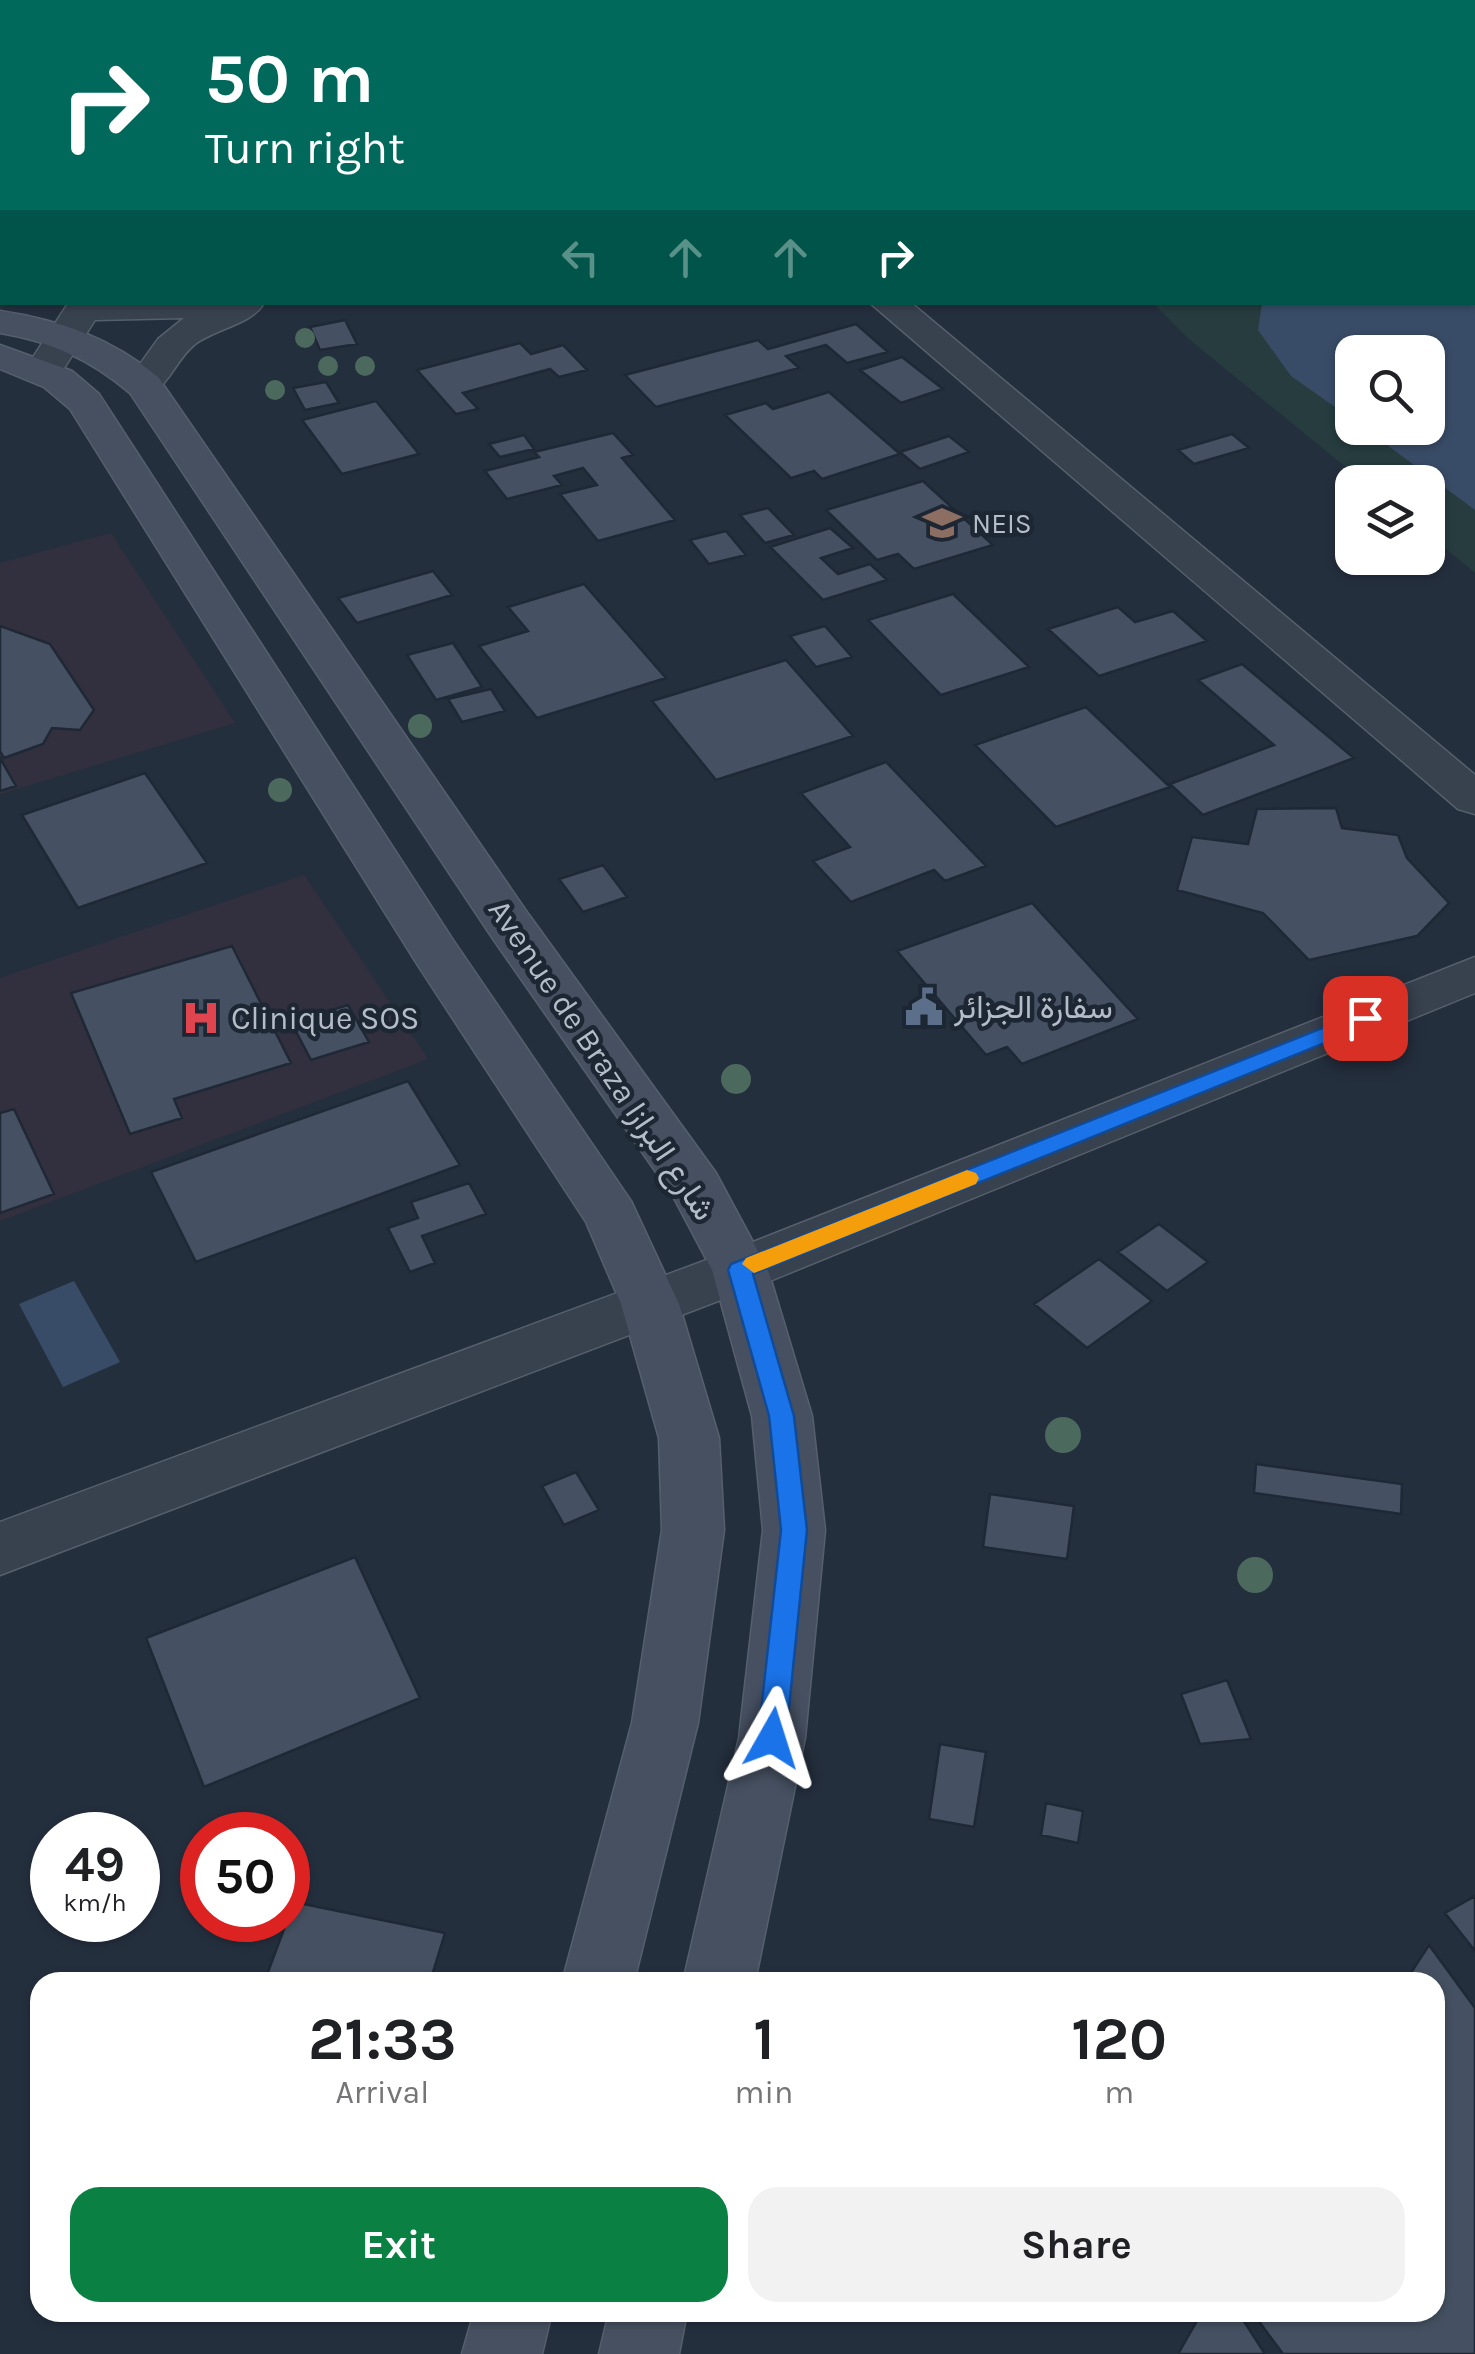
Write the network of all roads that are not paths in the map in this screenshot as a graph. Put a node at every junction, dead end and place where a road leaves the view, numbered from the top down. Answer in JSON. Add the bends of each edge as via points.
{"nodes":[{"id":1,"x":244,"y":305,"type":"edge"},
{"id":2,"x":247,"y":305,"type":"edge"},
{"id":3,"x":891,"y":305,"type":"edge"},
{"id":4,"x":0,"y":322,"type":"edge"},
{"id":5,"x":56,"y":335,"type":"edge"},
{"id":6,"x":144,"y":384,"type":"junction"},
{"id":7,"x":1475,"y":799,"type":"edge"},
{"id":8,"x":1475,"y":974,"type":"edge"},
{"id":9,"x":740,"y":1270,"type":"junction"},
{"id":10,"x":650,"y":1304,"type":"junction"},
{"id":11,"x":0,"y":1550,"type":"edge"},
{"id":12,"x":601,"y":1972,"type":"edge"},
{"id":13,"x":721,"y":1972,"type":"edge"},
{"id":14,"x":510,"y":2322,"type":"edge"},
{"id":15,"x":646,"y":2322,"type":"edge"},
{"id":16,"x":502,"y":2354,"type":"edge"},
{"id":17,"x":639,"y":2354,"type":"edge"}],
"edges":[{"from":1,"to":5,"type":"street"},
{"from":2,"to":6,"type":"street","via":[[196,324],[164,350]]},
{"from":3,"to":7,"type":"street"},
{"from":4,"to":5,"type":"main road","name":"Avenue de Braza شارع البرازا"},
{"from":5,"to":6,"type":"main road","name":"Avenue de Braza شارع البرازا","via":[[112,356]]},
{"from":5,"to":10,"type":"main road","name":"Avenue de Braza شارع البرازا","via":[[85,402],[435,952],[612,1216]]},
{"from":6,"to":9,"type":"main road","name":"Avenue de Braza شارع البرازا","via":[[511,927],[696,1187]]},
{"from":8,"to":9,"type":"street"},
{"from":9,"to":10,"type":"street"},
{"from":9,"to":13,"type":"main road","name":"Avenue de Braza شارع البرازا","via":[[782,1416],[794,1530],[772,1738]]},
{"from":10,"to":11,"type":"street"},
{"from":10,"to":12,"type":"main road","name":"Avenue de Braza شارع البرازا","via":[[689,1438],[693,1530],[665,1723]]},
{"from":14,"to":16,"type":"main road"},
{"from":15,"to":17,"type":"main road"}]}
